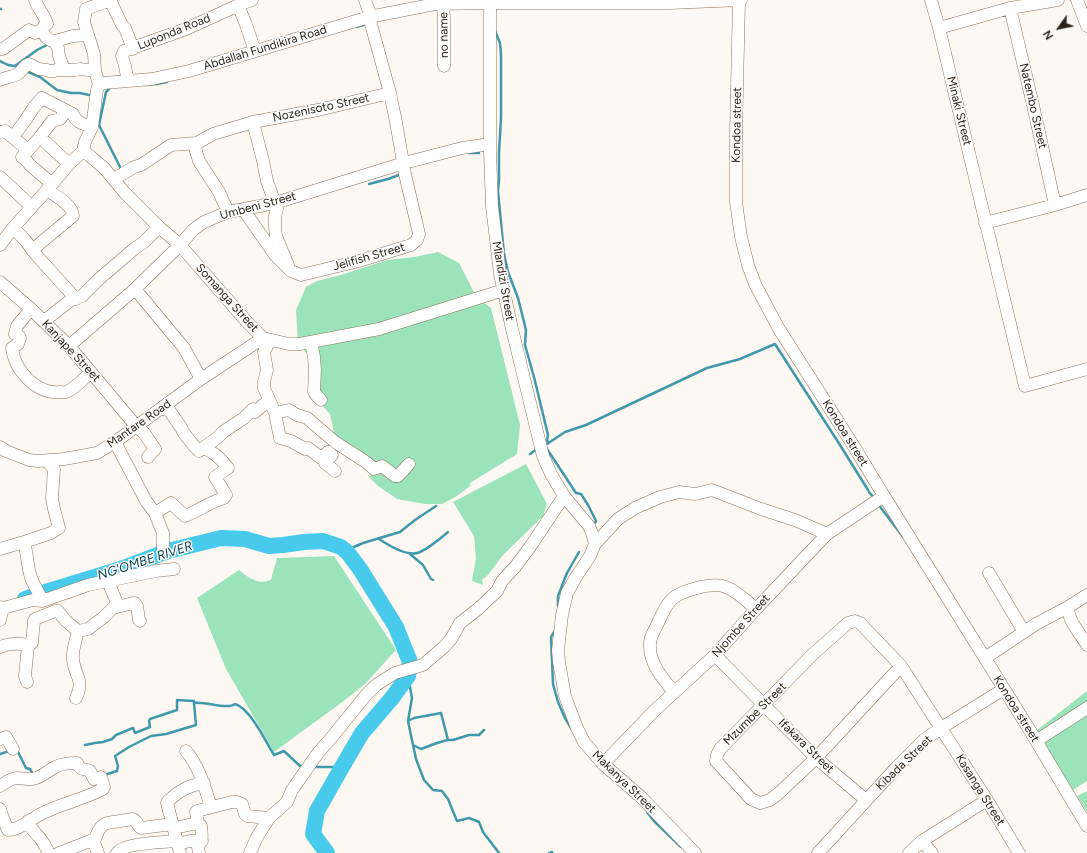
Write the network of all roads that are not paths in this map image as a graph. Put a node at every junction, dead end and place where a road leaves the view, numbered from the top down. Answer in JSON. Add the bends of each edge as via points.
{"nodes":[{"id":1,"x":34,"y":0,"type":"edge"},
{"id":2,"x":111,"y":0,"type":"edge"},
{"id":3,"x":365,"y":0,"type":"edge"},
{"id":4,"x":740,"y":0,"type":"edge"},
{"id":5,"x":931,"y":0,"type":"edge"},
{"id":6,"x":1058,"y":0,"type":"edge"},
{"id":7,"x":1077,"y":0,"type":"edge"},
{"id":8,"x":490,"y":1,"type":"edge"},
{"id":9,"x":669,"y":1,"type":"edge"},
{"id":10,"x":243,"y":2,"type":"edge"},
{"id":11,"x":443,"y":4,"type":"junction"},
{"id":12,"x":1010,"y":8,"type":"junction"},
{"id":13,"x":370,"y":17,"type":"junction"},
{"id":14,"x":1087,"y":26,"type":"edge"},
{"id":15,"x":939,"y":28,"type":"junction"},
{"id":16,"x":42,"y":30,"type":"junction"},
{"id":17,"x":88,"y":35,"type":"junction"},
{"id":18,"x":55,"y":42,"type":"junction"},
{"id":19,"x":0,"y":49,"type":"edge"},
{"id":20,"x":133,"y":49,"type":"junction"},
{"id":21,"x":255,"y":50,"type":"junction"},
{"id":22,"x":444,"y":66,"type":"dead end"},
{"id":23,"x":59,"y":70,"type":"junction"},
{"id":24,"x":94,"y":71,"type":"junction"},
{"id":25,"x":0,"y":80,"type":"edge"},
{"id":26,"x":128,"y":81,"type":"junction"},
{"id":27,"x":100,"y":84,"type":"junction"},
{"id":28,"x":390,"y":93,"type":"junction"},
{"id":29,"x":66,"y":111,"type":"junction"},
{"id":30,"x":253,"y":122,"type":"junction"},
{"id":31,"x":92,"y":127,"type":"junction"},
{"id":32,"x":0,"y":132,"type":"edge"},
{"id":33,"x":13,"y":137,"type":"junction"},
{"id":34,"x":40,"y":137,"type":"junction"},
{"id":35,"x":197,"y":143,"type":"junction"},
{"id":36,"x":490,"y":144,"type":"junction"},
{"id":37,"x":84,"y":146,"type":"junction"},
{"id":38,"x":28,"y":150,"type":"junction"},
{"id":39,"x":404,"y":163,"type":"junction"},
{"id":40,"x":69,"y":164,"type":"junction"},
{"id":41,"x":114,"y":179,"type":"junction"},
{"id":42,"x":1,"y":181,"type":"edge"},
{"id":43,"x":50,"y":187,"type":"junction"},
{"id":44,"x":1087,"y":195,"type":"edge"},
{"id":45,"x":275,"y":203,"type":"junction"},
{"id":46,"x":1056,"y":204,"type":"junction"},
{"id":47,"x":32,"y":207,"type":"junction"},
{"id":48,"x":243,"y":209,"type":"junction"},
{"id":49,"x":228,"y":212,"type":"junction"},
{"id":50,"x":985,"y":223,"type":"junction"},
{"id":51,"x":159,"y":227,"type":"junction"},
{"id":52,"x":13,"y":228,"type":"junction"},
{"id":53,"x":0,"y":245,"type":"edge"},
{"id":54,"x":180,"y":245,"type":"junction"},
{"id":55,"x":32,"y":250,"type":"junction"},
{"id":56,"x":291,"y":271,"type":"junction"},
{"id":57,"x":0,"y":282,"type":"edge"},
{"id":58,"x":135,"y":289,"type":"junction"},
{"id":59,"x":504,"y":290,"type":"junction"},
{"id":60,"x":76,"y":299,"type":"junction"},
{"id":61,"x":31,"y":309,"type":"junction"},
{"id":62,"x":44,"y":322,"type":"junction"},
{"id":63,"x":266,"y":339,"type":"junction"},
{"id":64,"x":311,"y":342,"type":"junction"},
{"id":65,"x":69,"y":346,"type":"junction"},
{"id":66,"x":1087,"y":369,"type":"edge"},
{"id":67,"x":91,"y":372,"type":"junction"},
{"id":68,"x":201,"y":379,"type":"junction"},
{"id":69,"x":269,"y":400,"type":"junction"},
{"id":70,"x":321,"y":400,"type":"dead end"},
{"id":71,"x":161,"y":409,"type":"junction"},
{"id":72,"x":275,"y":413,"type":"junction"},
{"id":73,"x":136,"y":426,"type":"junction"},
{"id":74,"x":115,"y":442,"type":"junction"},
{"id":75,"x":0,"y":447,"type":"edge"},
{"id":76,"x":203,"y":448,"type":"junction"},
{"id":77,"x":148,"y":457,"type":"dead end"},
{"id":78,"x":47,"y":461,"type":"junction"},
{"id":79,"x":409,"y":464,"type":"dead end"},
{"id":80,"x":335,"y":471,"type":"dead end"},
{"id":81,"x":564,"y":496,"type":"junction"},
{"id":82,"x":884,"y":496,"type":"junction"},
{"id":83,"x":155,"y":513,"type":"junction"},
{"id":84,"x":827,"y":534,"type":"junction"},
{"id":85,"x":24,"y":542,"type":"junction"},
{"id":86,"x":595,"y":544,"type":"junction"},
{"id":87,"x":0,"y":549,"type":"edge"},
{"id":88,"x":163,"y":549,"type":"dead end"},
{"id":89,"x":174,"y":569,"type":"dead end"},
{"id":90,"x":989,"y":573,"type":"dead end"},
{"id":91,"x":108,"y":581,"type":"junction"},
{"id":92,"x":1087,"y":596,"type":"edge"},
{"id":93,"x":42,"y":601,"type":"junction"},
{"id":94,"x":118,"y":606,"type":"junction"},
{"id":95,"x":1068,"y":607,"type":"junction"},
{"id":96,"x":1,"y":608,"type":"edge"},
{"id":97,"x":756,"y":608,"type":"junction"},
{"id":98,"x":0,"y":620,"type":"edge"},
{"id":99,"x":140,"y":621,"type":"dead end"},
{"id":100,"x":78,"y":631,"type":"junction"},
{"id":101,"x":1024,"y":632,"type":"junction"},
{"id":102,"x":28,"y":645,"type":"junction"},
{"id":103,"x":1087,"y":645,"type":"edge"},
{"id":104,"x":0,"y":647,"type":"edge"},
{"id":105,"x":715,"y":655,"type":"junction"},
{"id":106,"x":985,"y":658,"type":"junction"},
{"id":107,"x":901,"y":666,"type":"junction"},
{"id":108,"x":27,"y":682,"type":"dead end"},
{"id":109,"x":1004,"y":689,"type":"junction"},
{"id":110,"x":674,"y":692,"type":"junction"},
{"id":111,"x":76,"y":698,"type":"dead end"},
{"id":112,"x":764,"y":704,"type":"junction"},
{"id":113,"x":1087,"y":708,"type":"edge"},
{"id":114,"x":941,"y":728,"type":"junction"},
{"id":115,"x":0,"y":739,"type":"edge"},
{"id":116,"x":1036,"y":741,"type":"junction"},
{"id":117,"x":13,"y":748,"type":"dead end"},
{"id":118,"x":186,"y":751,"type":"dead end"},
{"id":119,"x":816,"y":758,"type":"junction"},
{"id":120,"x":603,"y":764,"type":"junction"},
{"id":121,"x":204,"y":783,"type":"junction"},
{"id":122,"x":0,"y":786,"type":"edge"},
{"id":123,"x":866,"y":800,"type":"junction"},
{"id":124,"x":986,"y":800,"type":"junction"},
{"id":125,"x":211,"y":807,"type":"junction"},
{"id":126,"x":0,"y":809,"type":"edge"},
{"id":127,"x":269,"y":818,"type":"junction"},
{"id":128,"x":28,"y":821,"type":"junction"},
{"id":129,"x":1086,"y":821,"type":"edge"},
{"id":130,"x":198,"y":824,"type":"junction"},
{"id":131,"x":173,"y":826,"type":"junction"},
{"id":132,"x":93,"y":840,"type":"junction"},
{"id":133,"x":202,"y":841,"type":"junction"},
{"id":134,"x":922,"y":841,"type":"junction"},
{"id":135,"x":178,"y":846,"type":"edge"},
{"id":136,"x":49,"y":853,"type":"edge"},
{"id":137,"x":59,"y":853,"type":"edge"},
{"id":138,"x":98,"y":853,"type":"edge"},
{"id":139,"x":117,"y":853,"type":"edge"},
{"id":140,"x":199,"y":853,"type":"edge"},
{"id":141,"x":250,"y":853,"type":"edge"},
{"id":142,"x":695,"y":853,"type":"edge"},
{"id":143,"x":818,"y":853,"type":"edge"},
{"id":144,"x":909,"y":853,"type":"edge"},
{"id":145,"x":932,"y":853,"type":"edge"},
{"id":146,"x":1018,"y":853,"type":"edge"}],
"edges":[{"from":1,"to":16,"type":"street","via":[[47,22]]},
{"from":2,"to":17,"type":"street","via":[[86,9],[84,22]]},
{"from":2,"to":20,"type":"street"},
{"from":3,"to":13,"type":"street"},
{"from":4,"to":9,"type":"street","name":"Abdallah Fundikira Road"},
{"from":4,"to":82,"type":"street","name":"Kondoa street","via":[[736,202],[748,265],[779,329]]},
{"from":5,"to":15,"type":"street","name":"Minaki Street"},
{"from":6,"to":12,"type":"street"},
{"from":7,"to":14,"type":"street"},
{"from":8,"to":9,"type":"street","name":"Abdallah Fundikira Road"},
{"from":8,"to":11,"type":"street","name":"Abdallah Fundikira Road"},
{"from":8,"to":36,"type":"street","name":"Mlandizi Street"},
{"from":10,"to":20,"type":"street","name":"Luponda Road","via":[[186,29]]},
{"from":10,"to":21,"type":"street","via":[[245,22]]},
{"from":11,"to":13,"type":"street","name":"Abdallah Fundikira Road","via":[[420,6]]},
{"from":11,"to":22,"type":"street","name":"no name"},
{"from":12,"to":15,"type":"street"},
{"from":12,"to":46,"type":"street","name":"Natembo Street"},
{"from":13,"to":21,"type":"street","name":"Abdallah Fundikira Road"},
{"from":13,"to":28,"type":"street"},
{"from":15,"to":50,"type":"street","name":"Minaki Street"},
{"from":16,"to":18,"type":"street","via":[[46,38]]},
{"from":16,"to":19,"type":"street","via":[[35,33],[30,30],[3,50]]},
{"from":17,"to":18,"type":"street","via":[[73,36]]},
{"from":17,"to":24,"type":"street","via":[[94,54]]},
{"from":18,"to":23,"type":"street","via":[[63,67]]},
{"from":20,"to":26,"type":"street","name":"Luponda Road","via":[[124,51],[122,56]]},
{"from":21,"to":26,"type":"street","name":"Abdallah Fundikira Road","via":[[189,71]]},
{"from":23,"to":24,"type":"street"},
{"from":23,"to":25,"type":"street","via":[[49,71],[29,64],[18,74]]},
{"from":24,"to":27,"type":"street"},
{"from":26,"to":27,"type":"street","name":"Abdallah Fundikira Road"},
{"from":27,"to":31,"type":"street","via":[[95,95]]},
{"from":28,"to":30,"type":"street","name":"Nozenisoto Street"},
{"from":28,"to":39,"type":"street"},
{"from":29,"to":31,"type":"street","via":[[74,114],[77,122]]},
{"from":29,"to":33,"type":"street","via":[[42,98]]},
{"from":29,"to":34,"type":"street","via":[[60,119],[52,121]]},
{"from":30,"to":35,"type":"street","name":"Nozenisoto Street","via":[[213,134]]},
{"from":30,"to":45,"type":"street"},
{"from":31,"to":37,"type":"street"},
{"from":32,"to":33,"type":"street","via":[[5,131]]},
{"from":33,"to":38,"type":"street"},
{"from":34,"to":38,"type":"street"},
{"from":34,"to":40,"type":"street"},
{"from":35,"to":41,"type":"street","via":[[172,145]]},
{"from":35,"to":49,"type":"street","via":[[195,148],[199,161],[219,192]]},
{"from":36,"to":39,"type":"street","name":"Umbeni Street","via":[[462,148]]},
{"from":36,"to":59,"type":"street","name":"Mlandizi Street","via":[[492,206]]},
{"from":37,"to":40,"type":"street"},
{"from":37,"to":41,"type":"street","name":"Somanga Street"},
{"from":38,"to":43,"type":"street","via":[[22,157]]},
{"from":39,"to":45,"type":"street","name":"Umbeni Street"},
{"from":39,"to":56,"type":"street","name":"Jelifish Street","via":[[419,234],[417,240],[411,245],[359,261],[301,275]]},
{"from":40,"to":43,"type":"street"},
{"from":41,"to":51,"type":"street","name":"Somanga Street"},
{"from":42,"to":47,"type":"street"},
{"from":43,"to":47,"type":"street"},
{"from":43,"to":55,"type":"street","via":[[70,207],[73,216]]},
{"from":44,"to":46,"type":"street"},
{"from":45,"to":48,"type":"street","name":"Umbeni Street"},
{"from":45,"to":56,"type":"street","via":[[277,209],[274,228]]},
{"from":46,"to":50,"type":"street"},
{"from":47,"to":52,"type":"street"},
{"from":48,"to":49,"type":"street","name":"Umbeni Street"},
{"from":48,"to":56,"type":"street","via":[[275,255]]},
{"from":49,"to":54,"type":"street","name":"Umbeni Street","via":[[198,226]]},
{"from":50,"to":66,"type":"street","name":"Minaki Street","via":[[1024,386]]},
{"from":51,"to":54,"type":"street","name":"Somanga Street"},
{"from":51,"to":60,"type":"street"},
{"from":52,"to":53,"type":"street"},
{"from":52,"to":55,"type":"street"},
{"from":54,"to":58,"type":"street","name":"Umbeni Street"},
{"from":54,"to":63,"type":"street","name":"Somanga Street","via":[[247,322]]},
{"from":55,"to":60,"type":"street"},
{"from":57,"to":61,"type":"street","name":"Kanjape Street"},
{"from":58,"to":65,"type":"street","name":"Umbeni Street"},
{"from":58,"to":68,"type":"street","via":[[184,348]]},
{"from":59,"to":64,"type":"street","name":"Somanga Street","via":[[379,329]]},
{"from":59,"to":81,"type":"street","name":"Mlandizi Street","via":[[535,429],[543,456]]},
{"from":60,"to":62,"type":"street","via":[[71,300]]},
{"from":61,"to":62,"type":"street","name":"Kanjape Street"},
{"from":61,"to":67,"type":"street","via":[[17,326],[15,334],[20,338],[18,344],[12,348],[14,358],[24,376],[44,391],[54,393],[66,392]]},
{"from":62,"to":65,"type":"street","name":"Kanjape Street"},
{"from":63,"to":64,"type":"street","name":"Somanga Street","via":[[289,344]]},
{"from":63,"to":68,"type":"street","name":"Mantare Road"},
{"from":63,"to":69,"type":"street","via":[[264,352],[267,370],[264,388]]},
{"from":64,"to":70,"type":"street","via":[[315,370],[314,392]]},
{"from":65,"to":67,"type":"street","name":"Kanjape Street"},
{"from":67,"to":73,"type":"street","name":"Kanjape Street"},
{"from":68,"to":71,"type":"street","name":"Mantare Road"},
{"from":69,"to":72,"type":"street"},
{"from":69,"to":76,"type":"street","via":[[255,412],[253,409]]},
{"from":71,"to":73,"type":"street","name":"Mantare Road"},
{"from":71,"to":76,"type":"street","via":[[169,410],[199,451]]},
{"from":72,"to":79,"type":"street","via":[[289,410],[307,418],[335,442],[374,468],[382,466],[395,476]]},
{"from":72,"to":80,"type":"street","via":[[280,438],[308,448],[321,458],[328,452],[332,455],[325,463]]},
{"from":73,"to":74,"type":"street","name":"Mantare Road"},
{"from":73,"to":77,"type":"street","name":"Kanjape Street","via":[[144,432],[155,449]]},
{"from":74,"to":78,"type":"street","name":"Mantare Road","via":[[97,452]]},
{"from":74,"to":83,"type":"street"},
{"from":75,"to":78,"type":"street","name":"Mantare Road","via":[[29,460]]},
{"from":76,"to":83,"type":"street","via":[[222,460],[228,468],[216,477],[226,495],[224,498],[185,516],[171,503]]},
{"from":78,"to":85,"type":"street","via":[[54,469],[52,498],[59,528],[51,534]]},
{"from":81,"to":86,"type":"street","name":"Mlandizi Street","via":[[589,526]]},
{"from":81,"to":127,"type":"street","via":[[497,591],[460,623],[444,646],[423,665],[395,673],[376,685],[318,753],[292,790],[287,802]]},
{"from":82,"to":84,"type":"street","name":"Njombe Street"},
{"from":82,"to":106,"type":"street","name":"Kondoa street"},
{"from":83,"to":88,"type":"street","via":[[163,533]]},
{"from":84,"to":86,"type":"street","name":"Makanya Street","via":[[712,490],[695,494],[679,492],[635,508],[618,519]]},
{"from":84,"to":97,"type":"street","name":"Njombe Street"},
{"from":85,"to":87,"type":"street"},
{"from":85,"to":93,"type":"street","via":[[30,576]]},
{"from":86,"to":120,"type":"street","name":"Makanya Street","via":[[567,593],[558,650],[565,696],[577,728],[584,742]]},
{"from":89,"to":91,"type":"street"},
{"from":90,"to":101,"type":"street"},
{"from":91,"to":93,"type":"street"},
{"from":91,"to":94,"type":"street"},
{"from":92,"to":95,"type":"street"},
{"from":93,"to":96,"type":"street","via":[[33,600]]},
{"from":94,"to":99,"type":"street","via":[[135,603]]},
{"from":94,"to":100,"type":"street","via":[[88,629]]},
{"from":95,"to":101,"type":"street"},
{"from":95,"to":103,"type":"street","via":[[1072,621]]},
{"from":96,"to":98,"type":"street"},
{"from":97,"to":105,"type":"street","name":"Njombe Street"},
{"from":97,"to":110,"type":"street","via":[[725,586],[705,586],[672,599],[662,611],[651,636],[650,647],[655,666]]},
{"from":100,"to":102,"type":"street","via":[[55,611],[35,619],[32,643]]},
{"from":100,"to":111,"type":"street","via":[[72,657],[80,683]]},
{"from":101,"to":106,"type":"street"},
{"from":102,"to":104,"type":"street","via":[[16,643]]},
{"from":102,"to":108,"type":"street","via":[[25,676]]},
{"from":105,"to":110,"type":"street","name":"Njombe Street"},
{"from":105,"to":112,"type":"street","name":"Ifakara Street"},
{"from":106,"to":109,"type":"street","name":"Kondoa street"},
{"from":107,"to":112,"type":"street","name":"Mzumbe Street","via":[[860,623],[855,621],[848,623],[813,654]]},
{"from":107,"to":114,"type":"street","name":"Mzumbe Street"},
{"from":107,"to":119,"type":"street","name":"Mzumbe Street"},
{"from":109,"to":114,"type":"street","name":"Kibada Street"},
{"from":109,"to":116,"type":"street","name":"Kondoa street"},
{"from":110,"to":120,"type":"street","name":"Njombe Street"},
{"from":112,"to":119,"type":"street","name":"Ifakara Street"},
{"from":112,"to":119,"type":"street","name":"Mzumbe Street","via":[[720,749],[716,761],[750,799],[760,803],[770,800]]},
{"from":113,"to":116,"type":"street"},
{"from":114,"to":123,"type":"street","name":"Kibada Street","via":[[924,740]]},
{"from":114,"to":124,"type":"street","name":"Kasanga Street"},
{"from":115,"to":117,"type":"street","via":[[6,737]]},
{"from":116,"to":129,"type":"street","name":"Kondoa street"},
{"from":118,"to":121,"type":"street"},
{"from":119,"to":123,"type":"street","name":"Ifakara Street"},
{"from":120,"to":142,"type":"street","name":"Makanya Street","via":[[641,797]]},
{"from":121,"to":125,"type":"street"},
{"from":121,"to":131,"type":"street","via":[[180,791],[168,801]]},
{"from":122,"to":128,"type":"street","via":[[12,779],[37,778],[55,767],[71,763],[77,763],[79,768],[90,772],[94,779],[101,777],[103,789]]},
{"from":123,"to":143,"type":"street","name":"Kibada Street"},
{"from":124,"to":134,"type":"street"},
{"from":124,"to":146,"type":"street","name":"Kasanga Street"},
{"from":125,"to":127,"type":"street","via":[[237,802],[242,804],[245,814],[249,817]]},
{"from":125,"to":130,"type":"street","via":[[196,812]]},
{"from":126,"to":128,"type":"street","via":[[8,830],[16,829]]},
{"from":127,"to":141,"type":"street"},
{"from":128,"to":136,"type":"street","via":[[32,831]]},
{"from":130,"to":131,"type":"street"},
{"from":130,"to":133,"type":"street","via":[[201,826]]},
{"from":131,"to":132,"type":"street","via":[[141,828],[133,819],[107,823],[98,830]]},
{"from":131,"to":135,"type":"street"},
{"from":132,"to":137,"type":"street"},
{"from":132,"to":138,"type":"street"},
{"from":133,"to":135,"type":"street","via":[[190,841]]},
{"from":133,"to":140,"type":"street","via":[[198,847]]},
{"from":134,"to":144,"type":"street"},
{"from":134,"to":145,"type":"street"},
{"from":135,"to":139,"type":"street","via":[[160,841],[129,846],[119,849]]}]}
